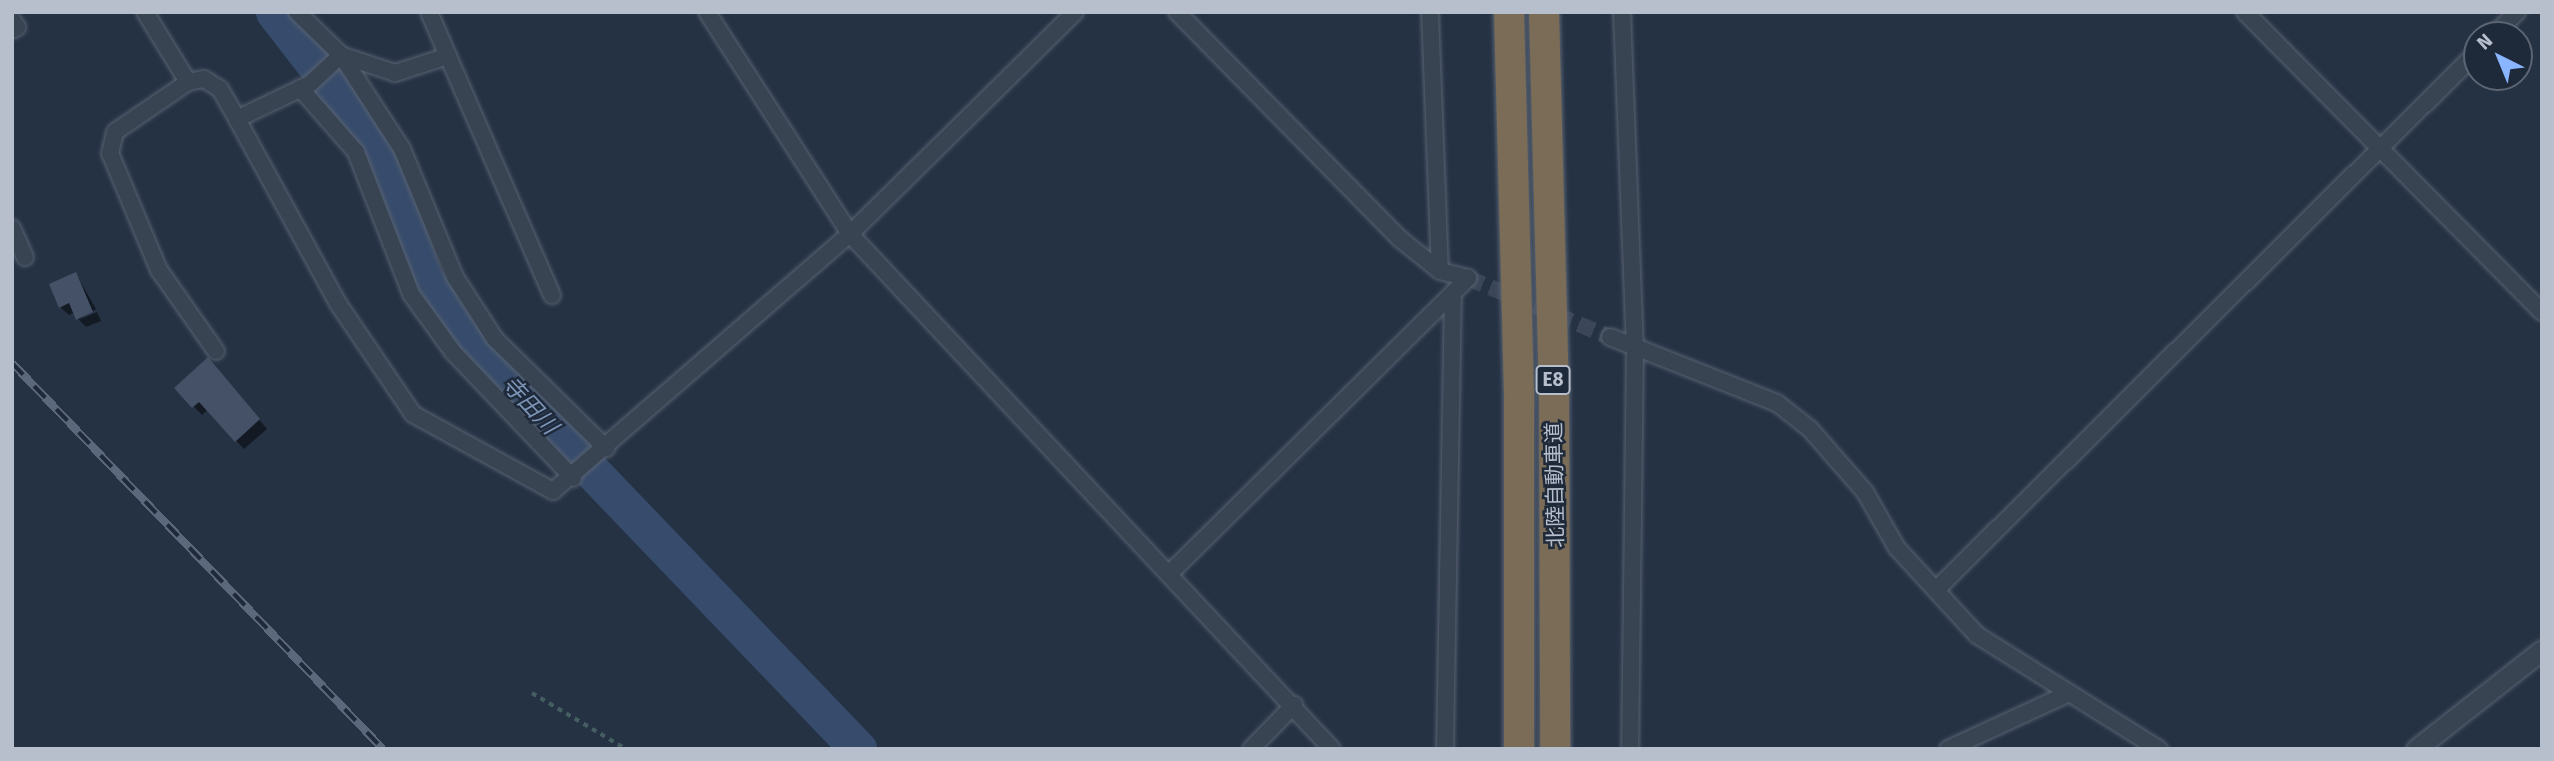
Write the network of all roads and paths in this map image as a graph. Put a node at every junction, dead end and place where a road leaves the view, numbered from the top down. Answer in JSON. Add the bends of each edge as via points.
{"nodes":[{"id":1,"x":145,"y":12,"type":"edge"},
{"id":2,"x":296,"y":12,"type":"edge"},
{"id":3,"x":429,"y":12,"type":"edge"},
{"id":4,"x":707,"y":12,"type":"edge"},
{"id":5,"x":1075,"y":12,"type":"edge"},
{"id":6,"x":1177,"y":12,"type":"edge"},
{"id":7,"x":1430,"y":12,"type":"edge"},
{"id":8,"x":1499,"y":12,"type":"edge"},
{"id":9,"x":1509,"y":12,"type":"edge"},
{"id":10,"x":1544,"y":12,"type":"edge"},
{"id":11,"x":1622,"y":12,"type":"edge"},
{"id":12,"x":2245,"y":12,"type":"edge"},
{"id":13,"x":12,"y":20,"type":"edge"},
{"id":14,"x":12,"y":30,"type":"edge"},
{"id":15,"x":341,"y":55,"type":"junction"},
{"id":16,"x":448,"y":56,"type":"junction"},
{"id":17,"x":2463,"y":66,"type":"edge"},
{"id":18,"x":188,"y":82,"type":"junction"},
{"id":19,"x":300,"y":88,"type":"junction"},
{"id":20,"x":237,"y":119,"type":"junction"},
{"id":21,"x":2379,"y":149,"type":"junction"},
{"id":22,"x":1515,"y":168,"type":"junction"},
{"id":23,"x":12,"y":228,"type":"edge"},
{"id":24,"x":850,"y":234,"type":"junction"},
{"id":25,"x":25,"y":257,"type":"dead end"},
{"id":26,"x":1440,"y":271,"type":"junction"},
{"id":27,"x":552,"y":295,"type":"dead end"},
{"id":28,"x":1453,"y":298,"type":"junction"},
{"id":29,"x":2542,"y":312,"type":"edge"},
{"id":30,"x":1610,"y":337,"type":"tunnel mouth"},
{"id":31,"x":1635,"y":348,"type":"junction"},
{"id":32,"x":216,"y":351,"type":"dead end"},
{"id":33,"x":606,"y":448,"type":"junction"},
{"id":34,"x":573,"y":478,"type":"junction"},
{"id":35,"x":1169,"y":574,"type":"junction"},
{"id":36,"x":1936,"y":590,"type":"junction"},
{"id":37,"x":2542,"y":650,"type":"edge"},
{"id":38,"x":2069,"y":693,"type":"junction"},
{"id":39,"x":533,"y":694,"type":"dead end"},
{"id":40,"x":1294,"y":705,"type":"junction"},
{"id":41,"x":626,"y":749,"type":"edge"},
{"id":42,"x":1251,"y":749,"type":"edge"},
{"id":43,"x":1332,"y":749,"type":"edge"},
{"id":44,"x":1445,"y":749,"type":"edge"},
{"id":45,"x":1519,"y":749,"type":"edge"},
{"id":46,"x":1555,"y":749,"type":"edge"},
{"id":47,"x":1630,"y":749,"type":"edge"},
{"id":48,"x":1948,"y":749,"type":"edge"},
{"id":49,"x":2159,"y":749,"type":"edge"},
{"id":50,"x":2416,"y":749,"type":"edge"}],
"edges":[{"from":1,"to":18,"type":"street"},
{"from":2,"to":15,"type":"street"},
{"from":3,"to":16,"type":"street"},
{"from":4,"to":24,"type":"street"},
{"from":5,"to":24,"type":"street"},
{"from":6,"to":26,"type":"street","via":[[1399,238]]},
{"from":7,"to":26,"type":"street"},
{"from":8,"to":22,"type":"highway"},
{"from":9,"to":22,"type":"highway","name":"北陸自動車道","number":"E8"},
{"from":10,"to":46,"type":"highway","name":"北陸自動車道","number":"E8","via":[[1554,398]]},
{"from":11,"to":31,"type":"street"},
{"from":12,"to":21,"type":"street"},
{"from":13,"to":14,"type":"street","via":[[17,27]]},
{"from":15,"to":16,"type":"street","via":[[395,73]]},
{"from":15,"to":19,"type":"street"},
{"from":15,"to":33,"type":"street","via":[[402,149],[455,277],[495,339]]},
{"from":16,"to":27,"type":"street"},
{"from":17,"to":21,"type":"street"},
{"from":18,"to":20,"type":"street","via":[[204,79],[220,89]]},
{"from":18,"to":32,"type":"street","via":[[115,132],[110,153],[159,270]]},
{"from":19,"to":20,"type":"street"},
{"from":19,"to":34,"type":"street","via":[[356,152],[411,294],[453,352]]},
{"from":20,"to":34,"type":"street","via":[[339,305],[413,414],[553,491]]},
{"from":21,"to":29,"type":"street"},
{"from":21,"to":36,"type":"street"},
{"from":22,"to":45,"type":"highway","name":"北陸自動車道","number":"E8"},
{"from":23,"to":25,"type":"street"},
{"from":24,"to":33,"type":"street"},
{"from":24,"to":35,"type":"street"},
{"from":26,"to":28,"type":"street","via":[[1468,278]]},
{"from":28,"to":35,"type":"street"},
{"from":28,"to":44,"type":"street"},
{"from":30,"to":31,"type":"street"},
{"from":31,"to":36,"type":"street","via":[[1777,403],[1810,429],[1866,492],[1897,548]]},
{"from":31,"to":47,"type":"street"},
{"from":33,"to":34,"type":"street"},
{"from":35,"to":40,"type":"street"},
{"from":36,"to":38,"type":"street","via":[[1977,635]]},
{"from":37,"to":50,"type":"street"},
{"from":38,"to":48,"type":"street"},
{"from":38,"to":49,"type":"street"},
{"from":39,"to":41,"type":"path"},
{"from":40,"to":42,"type":"street"},
{"from":40,"to":43,"type":"street"}]}
